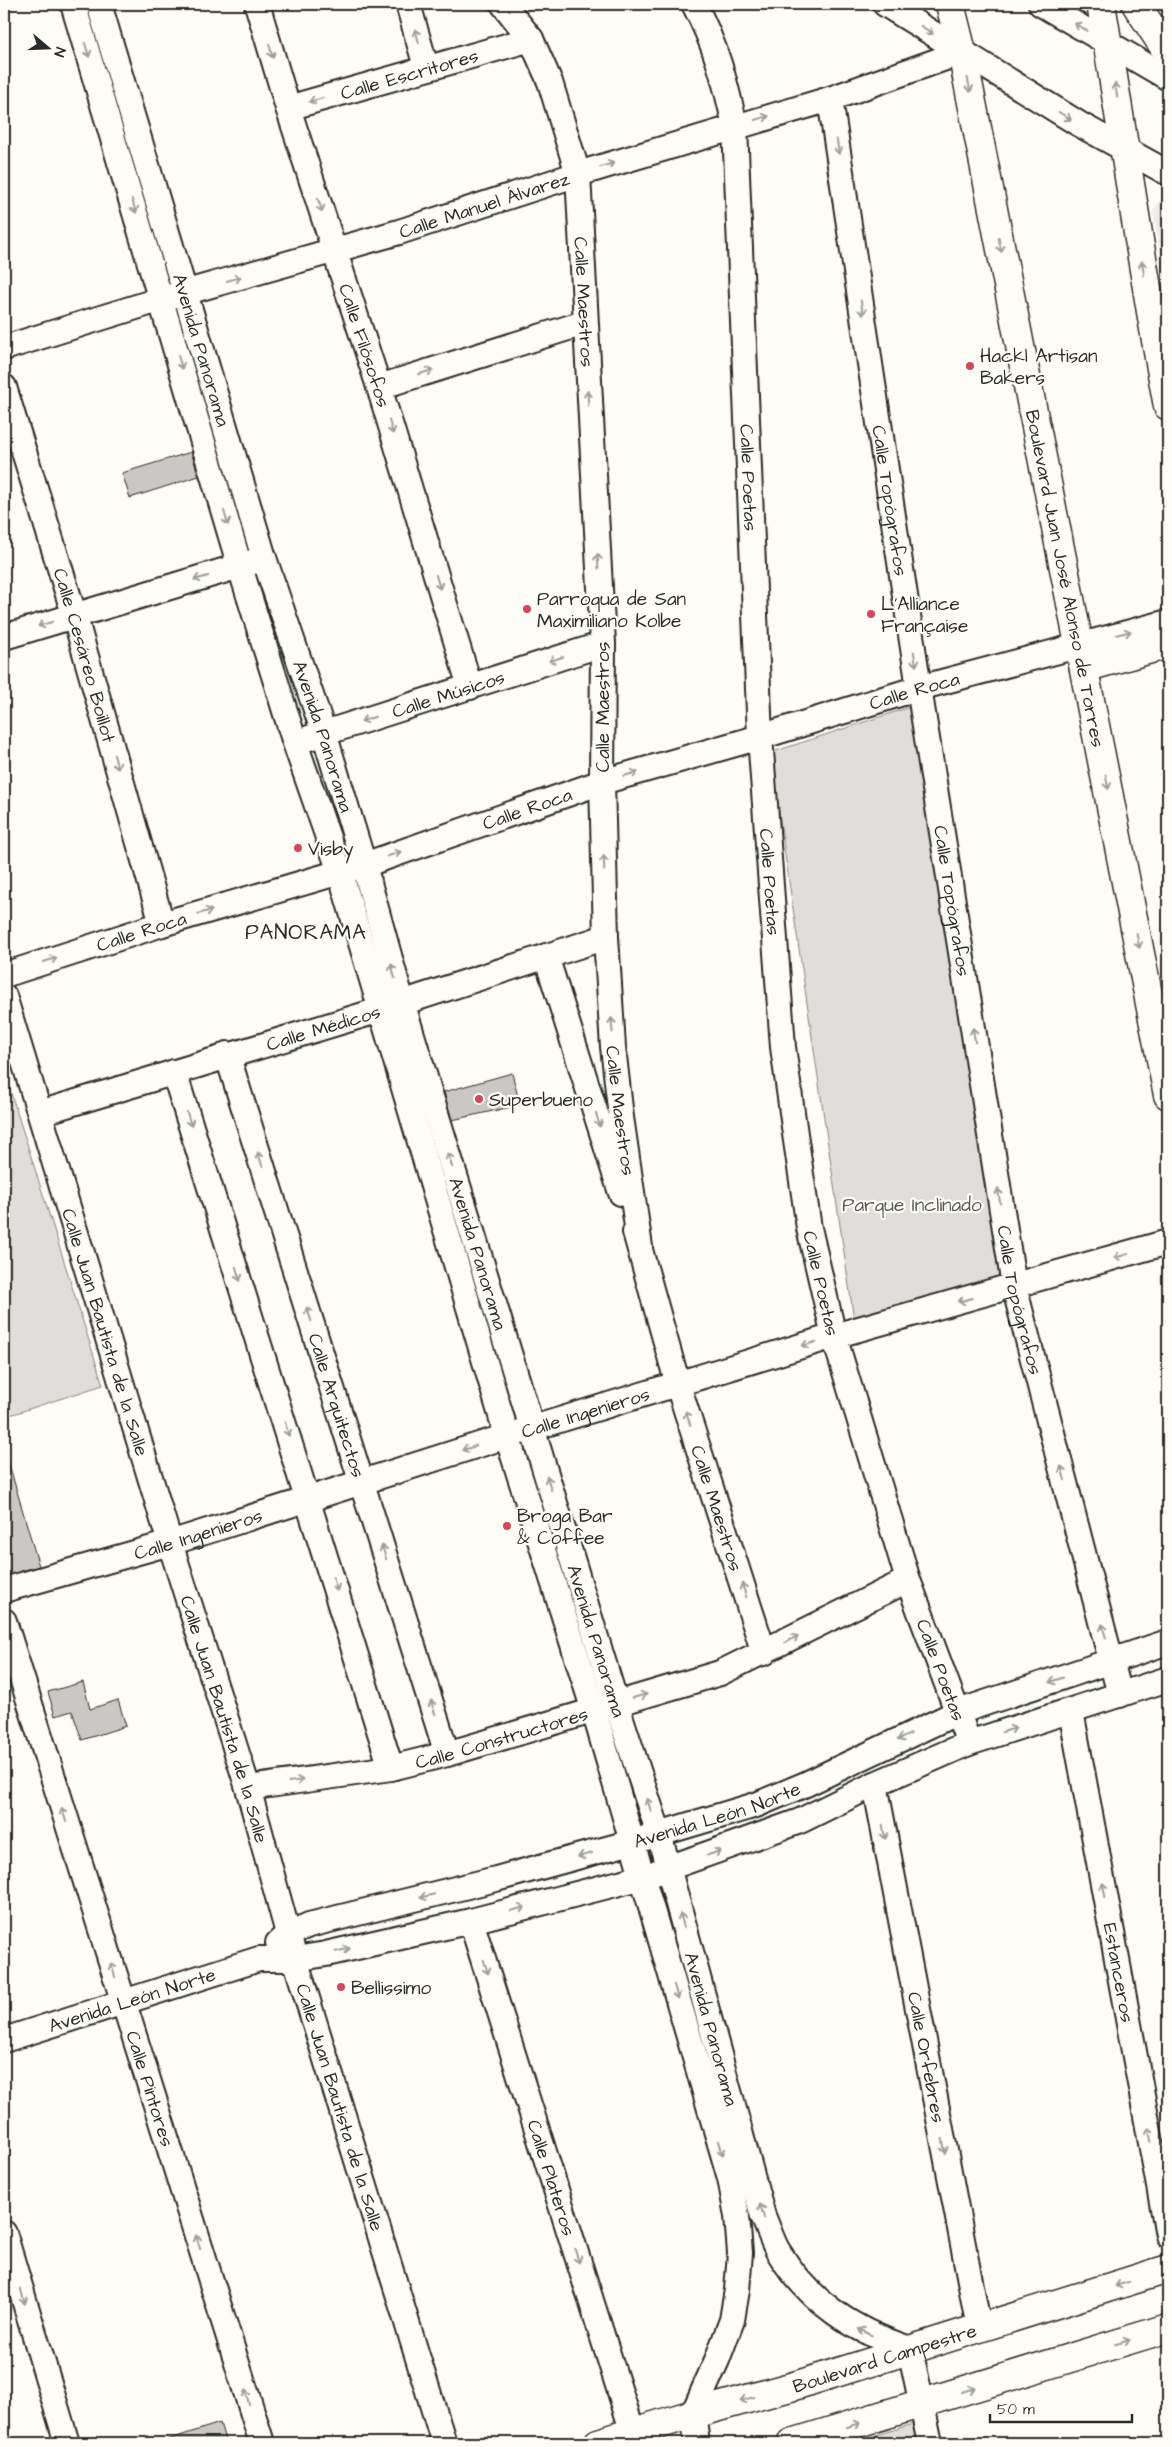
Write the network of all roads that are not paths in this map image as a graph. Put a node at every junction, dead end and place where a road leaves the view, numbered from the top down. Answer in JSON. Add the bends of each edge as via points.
{"nodes":[{"id":1,"x":73,"y":4,"type":"edge"},
{"id":2,"x":99,"y":4,"type":"edge"},
{"id":3,"x":257,"y":4,"type":"edge"},
{"id":4,"x":408,"y":4,"type":"edge"},
{"id":5,"x":503,"y":4,"type":"edge"},
{"id":6,"x":694,"y":4,"type":"edge"},
{"id":7,"x":886,"y":4,"type":"edge"},
{"id":8,"x":950,"y":4,"type":"edge"},
{"id":9,"x":1041,"y":4,"type":"edge"},
{"id":10,"x":1100,"y":4,"type":"edge"},
{"id":11,"x":1136,"y":4,"type":"edge"},
{"id":12,"x":531,"y":39,"type":"junction"},
{"id":13,"x":1107,"y":43,"type":"junction"},
{"id":14,"x":962,"y":52,"type":"junction"},
{"id":15,"x":1168,"y":53,"type":"edge"},
{"id":16,"x":426,"y":67,"type":"junction"},
{"id":17,"x":1168,"y":78,"type":"edge"},
{"id":18,"x":830,"y":99,"type":"junction"},
{"id":19,"x":288,"y":108,"type":"junction"},
{"id":20,"x":735,"y":126,"type":"junction"},
{"id":21,"x":1126,"y":148,"type":"junction"},
{"id":22,"x":1168,"y":173,"type":"edge"},
{"id":23,"x":578,"y":174,"type":"junction"},
{"id":24,"x":336,"y":250,"type":"junction"},
{"id":25,"x":187,"y":292,"type":"junction"},
{"id":26,"x":162,"y":299,"type":"junction"},
{"id":27,"x":584,"y":323,"type":"junction"},
{"id":28,"x":4,"y":348,"type":"edge"},
{"id":29,"x":4,"y":387,"type":"edge"},
{"id":30,"x":379,"y":387,"type":"junction"},
{"id":31,"x":1168,"y":406,"type":"edge"},
{"id":32,"x":264,"y":558,"type":"junction"},
{"id":33,"x":240,"y":566,"type":"junction"},
{"id":34,"x":74,"y":614,"type":"junction"},
{"id":35,"x":1168,"y":622,"type":"edge"},
{"id":36,"x":4,"y":637,"type":"edge"},
{"id":37,"x":602,"y":644,"type":"junction"},
{"id":38,"x":1168,"y":644,"type":"edge"},
{"id":39,"x":1082,"y":656,"type":"junction"},
{"id":40,"x":470,"y":687,"type":"junction"},
{"id":41,"x":919,"y":688,"type":"junction"},
{"id":42,"x":324,"y":734,"type":"junction"},
{"id":43,"x":760,"y":737,"type":"junction"},
{"id":44,"x":295,"y":743,"type":"junction"},
{"id":45,"x":602,"y":782,"type":"junction"},
{"id":46,"x":364,"y":865,"type":"junction"},
{"id":47,"x":340,"y":872,"type":"junction"},
{"id":48,"x":162,"y":924,"type":"junction"},
{"id":49,"x":606,"y":937,"type":"junction"},
{"id":50,"x":546,"y":956,"type":"junction"},
{"id":51,"x":4,"y":974,"type":"edge"},
{"id":52,"x":4,"y":996,"type":"edge"},
{"id":53,"x":391,"y":1006,"type":"junction"},
{"id":54,"x":227,"y":1054,"type":"junction"},
{"id":55,"x":174,"y":1072,"type":"junction"},
{"id":56,"x":1168,"y":1095,"type":"edge"},
{"id":57,"x":40,"y":1112,"type":"junction"},
{"id":58,"x":1168,"y":1242,"type":"edge"},
{"id":59,"x":640,"y":1247,"type":"junction"},
{"id":60,"x":1014,"y":1286,"type":"junction"},
{"id":61,"x":834,"y":1336,"type":"junction"},
{"id":62,"x":678,"y":1385,"type":"junction"},
{"id":63,"x":532,"y":1429,"type":"junction"},
{"id":64,"x":507,"y":1436,"type":"junction"},
{"id":65,"x":362,"y":1483,"type":"junction"},
{"id":66,"x":309,"y":1499,"type":"junction"},
{"id":67,"x":170,"y":1543,"type":"junction"},
{"id":68,"x":908,"y":1580,"type":"junction"},
{"id":69,"x":4,"y":1590,"type":"edge"},
{"id":70,"x":4,"y":1621,"type":"edge"},
{"id":71,"x":1168,"y":1642,"type":"edge"},
{"id":72,"x":764,"y":1652,"type":"junction"},
{"id":73,"x":1112,"y":1661,"type":"junction"},
{"id":74,"x":1168,"y":1679,"type":"edge"},
{"id":75,"x":1120,"y":1695,"type":"junction"},
{"id":76,"x":616,"y":1703,"type":"junction"},
{"id":77,"x":594,"y":1711,"type":"junction"},
{"id":78,"x":1071,"y":1711,"type":"junction"},
{"id":79,"x":958,"y":1712,"type":"junction"},
{"id":80,"x":969,"y":1743,"type":"junction"},
{"id":81,"x":447,"y":1754,"type":"junction"},
{"id":82,"x":391,"y":1768,"type":"junction"},
{"id":83,"x":875,"y":1784,"type":"junction"},
{"id":84,"x":248,"y":1788,"type":"junction"},
{"id":85,"x":659,"y":1834,"type":"junction"},
{"id":86,"x":632,"y":1842,"type":"junction"},
{"id":87,"x":667,"y":1868,"type":"junction"},
{"id":88,"x":643,"y":1878,"type":"junction"},
{"id":89,"x":471,"y":1921,"type":"junction"},
{"id":90,"x":288,"y":1934,"type":"junction"},
{"id":91,"x":259,"y":1959,"type":"junction"},
{"id":92,"x":295,"y":1959,"type":"junction"},
{"id":93,"x":123,"y":2001,"type":"junction"},
{"id":94,"x":4,"y":2040,"type":"edge"},
{"id":95,"x":4,"y":2233,"type":"edge"},
{"id":96,"x":1168,"y":2235,"type":"edge"},
{"id":97,"x":1168,"y":2269,"type":"edge"},
{"id":98,"x":979,"y":2328,"type":"junction"},
{"id":99,"x":1168,"y":2328,"type":"edge"},
{"id":100,"x":910,"y":2349,"type":"junction"},
{"id":101,"x":922,"y":2405,"type":"junction"},
{"id":102,"x":693,"y":2414,"type":"junction"},
{"id":103,"x":633,"y":2433,"type":"junction"},
{"id":104,"x":67,"y":2443,"type":"edge"},
{"id":105,"x":262,"y":2443,"type":"edge"},
{"id":106,"x":444,"y":2443,"type":"edge"},
{"id":107,"x":598,"y":2443,"type":"edge"},
{"id":108,"x":696,"y":2443,"type":"edge"},
{"id":109,"x":792,"y":2443,"type":"edge"},
{"id":110,"x":930,"y":2443,"type":"edge"}],
"edges":[{"from":1,"to":26,"type":"street","name":"Avenida Panorama","one_way":true},
{"from":2,"to":25,"type":"street","name":"Avenida Panorama"},
{"from":3,"to":19,"type":"street","name":"Calle Filósofos","one_way":true},
{"from":16,"to":4,"type":"street","one_way":true},
{"from":5,"to":12,"type":"street","name":"Calle Maestros"},
{"from":6,"to":20,"type":"street","name":"Calle Poetas","via":[[724,74]]},
{"from":7,"to":14,"type":"street","one_way":true},
{"from":8,"to":14,"type":"main road","name":"Boulevard Juan José Alonso de Torres"},
{"from":13,"to":9,"type":"street","one_way":true},
{"from":10,"to":13,"type":"main road"},
{"from":11,"to":15,"type":"main road"},
{"from":12,"to":16,"type":"street","name":"Calle Escritores"},
{"from":12,"to":23,"type":"street","name":"Calle Maestros","via":[[554,91]]},
{"from":13,"to":17,"type":"street"},
{"from":21,"to":13,"type":"main road","one_way":true},
{"from":14,"to":18,"type":"street","name":"Calle Manuel Álvarez"},
{"from":14,"to":21,"type":"street","one_way":true,"via":[[1079,124]]},
{"from":14,"to":39,"type":"main road","name":"Boulevard Juan José Alonso de Torres","one_way":true},
{"from":16,"to":19,"type":"street","name":"Calle Escritores","one_way":true},
{"from":20,"to":18,"type":"street","name":"Calle Manuel Álvarez","one_way":true},
{"from":18,"to":41,"type":"street","name":"Calle Topógrafos","one_way":true},
{"from":19,"to":24,"type":"street","name":"Calle Filósofos","one_way":true},
{"from":23,"to":20,"type":"street","name":"Calle Manuel Álvarez","one_way":true},
{"from":20,"to":43,"type":"street","name":"Calle Poetas"},
{"from":21,"to":22,"type":"street"},
{"from":31,"to":21,"type":"main road","one_way":true,"via":[[1150,316]]},
{"from":23,"to":24,"type":"street","name":"Calle Manuel Álvarez"},
{"from":23,"to":27,"type":"street","name":"Calle Maestros"},
{"from":25,"to":24,"type":"street","name":"Calle Manuel Álvarez","one_way":true},
{"from":24,"to":30,"type":"street","name":"Calle Filósofos"},
{"from":25,"to":26,"type":"street","name":"Calle Manuel Álvarez"},
{"from":25,"to":32,"type":"street","name":"Avenida Panorama"},
{"from":26,"to":28,"type":"street","name":"Calle Manuel Álvarez"},
{"from":26,"to":33,"type":"street","name":"Avenida Panorama","one_way":true},
{"from":30,"to":27,"type":"street","one_way":true},
{"from":37,"to":27,"type":"street","name":"Calle Maestros","one_way":true},
{"from":29,"to":34,"type":"street","name":"Calle Cesáreo Boillot"},
{"from":30,"to":40,"type":"street","name":"Calle Filósofos","one_way":true},
{"from":32,"to":33,"type":"street"},
{"from":32,"to":42,"type":"street","name":"Avenida Panorama"},
{"from":33,"to":34,"type":"street","one_way":true},
{"from":33,"to":44,"type":"street","name":"Avenida Panorama"},
{"from":34,"to":36,"type":"street","one_way":true},
{"from":34,"to":48,"type":"street","name":"Calle Cesáreo Boillot","one_way":true},
{"from":39,"to":35,"type":"street","name":"Calle Roca","one_way":true},
{"from":37,"to":40,"type":"street","name":"Calle Músicos","one_way":true},
{"from":37,"to":45,"type":"street","name":"Calle Maestros"},
{"from":38,"to":39,"type":"main road"},
{"from":39,"to":41,"type":"street","name":"Calle Roca"},
{"from":39,"to":56,"type":"main road","name":"Boulevard Juan José Alonso de Torres","one_way":true},
{"from":40,"to":42,"type":"street","name":"Calle Músicos","one_way":true},
{"from":41,"to":43,"type":"street","name":"Calle Roca"},
{"from":60,"to":41,"type":"street","name":"Calle Topógrafos","one_way":true},
{"from":42,"to":44,"type":"street","name":"Calle Músicos"},
{"from":42,"to":46,"type":"street","name":"Avenida Panorama"},
{"from":45,"to":43,"type":"street","name":"Calle Roca","one_way":true},
{"from":43,"to":61,"type":"street","name":"Calle Poetas","via":[[783,1046],[809,1228]]},
{"from":44,"to":47,"type":"street","name":"Avenida Panorama"},
{"from":46,"to":45,"type":"street","name":"Calle Roca","one_way":true},
{"from":49,"to":45,"type":"street","name":"Calle Maestros","one_way":true},
{"from":46,"to":47,"type":"street","name":"Calle Roca"},
{"from":53,"to":46,"type":"street","name":"Avenida Panorama","one_way":true},
{"from":48,"to":47,"type":"street","name":"Calle Roca","one_way":true},
{"from":47,"to":53,"type":"street","name":"Avenida Panorama"},
{"from":51,"to":48,"type":"street","name":"Calle Roca","one_way":true},
{"from":49,"to":50,"type":"street","name":"Calle Médicos"},
{"from":59,"to":49,"type":"street","name":"Calle Maestros","one_way":true,"via":[[620,1108]]},
{"from":50,"to":53,"type":"street","name":"Calle Médicos"},
{"from":50,"to":59,"type":"street","name":"Calle Maestros","one_way":true},
{"from":52,"to":57,"type":"street","name":"Calle Juan Bautista de la Salle"},
{"from":53,"to":54,"type":"street","name":"Calle Médicos"},
{"from":63,"to":53,"type":"street","name":"Avenida Panorama","one_way":true},
{"from":53,"to":64,"type":"street","name":"Avenida Panorama"},
{"from":54,"to":55,"type":"street","name":"Calle Médicos"},
{"from":65,"to":54,"type":"street","name":"Calle Arquitectos","one_way":true},
{"from":55,"to":57,"type":"street","name":"Calle Médicos"},
{"from":55,"to":66,"type":"street","one_way":true},
{"from":57,"to":67,"type":"street","name":"Calle Juan Bautista de la Salle"},
{"from":58,"to":60,"type":"street","name":"Calle Ingenieros","one_way":true},
{"from":59,"to":62,"type":"street","name":"Calle Maestros"},
{"from":60,"to":61,"type":"street","name":"Calle Ingenieros","one_way":true},
{"from":73,"to":60,"type":"street","name":"Calle Topógrafos","one_way":true},
{"from":61,"to":62,"type":"street","name":"Calle Ingenieros","one_way":true},
{"from":61,"to":68,"type":"street","name":"Calle Poetas"},
{"from":62,"to":63,"type":"street","name":"Calle Ingenieros"},
{"from":72,"to":62,"type":"street","name":"Calle Maestros","one_way":true},
{"from":63,"to":64,"type":"street","name":"Calle Ingenieros"},
{"from":76,"to":63,"type":"street","name":"Avenida Panorama","one_way":true},
{"from":64,"to":65,"type":"street","name":"Calle Ingenieros","one_way":true},
{"from":64,"to":77,"type":"street","name":"Avenida Panorama"},
{"from":65,"to":66,"type":"street","name":"Calle Ingenieros"},
{"from":81,"to":65,"type":"street","name":"Calle Arquitectos","one_way":true},
{"from":66,"to":67,"type":"street","name":"Calle Ingenieros"},
{"from":66,"to":82,"type":"street","one_way":true},
{"from":67,"to":69,"type":"street","name":"Calle Ingenieros"},
{"from":67,"to":84,"type":"street","name":"Calle Juan Bautista de la Salle"},
{"from":72,"to":68,"type":"street","name":"Calle Constructores","one_way":true},
{"from":68,"to":79,"type":"street","name":"Calle Poetas"},
{"from":93,"to":70,"type":"street","name":"Calle Pintores","one_way":true},
{"from":71,"to":73,"type":"street","name":"Avenida León Norte"},
{"from":76,"to":72,"type":"street","name":"Calle Constructores","one_way":true,"via":[[720,1673]]},
{"from":73,"to":75,"type":"street","name":"Calle Topógrafos"},
{"from":73,"to":79,"type":"street","name":"Avenida León Norte","one_way":true},
{"from":74,"to":75,"type":"street","name":"Avenida León Norte"},
{"from":75,"to":78,"type":"street","name":"Avenida León Norte"},
{"from":76,"to":77,"type":"street","name":"Calle Constructores"},
{"from":85,"to":76,"type":"street","name":"Avenida Panorama","one_way":true},
{"from":77,"to":81,"type":"street","name":"Calle Constructores"},
{"from":77,"to":86,"type":"street","name":"Avenida Panorama"},
{"from":80,"to":78,"type":"street","name":"Avenida León Norte","one_way":true},
{"from":96,"to":78,"type":"street","name":"Estanceros","one_way":true},
{"from":79,"to":80,"type":"street","name":"Calle Poetas"},
{"from":79,"to":85,"type":"street","name":"Avenida León Norte","one_way":true,"via":[[756,1805]]},
{"from":80,"to":83,"type":"street","name":"Avenida León Norte"},
{"from":81,"to":82,"type":"street","name":"Calle Constructores"},
{"from":84,"to":82,"type":"street","name":"Calle Constructores","one_way":true},
{"from":87,"to":83,"type":"street","name":"Avenida León Norte","one_way":true,"via":[[800,1821]]},
{"from":83,"to":98,"type":"street","name":"Calle Orfebres","one_way":true},
{"from":84,"to":90,"type":"street","name":"Calle Juan Bautista de la Salle"},
{"from":85,"to":86,"type":"street","name":"Avenida León Norte"},
{"from":85,"to":87,"type":"street","name":"Avenida Panorama"},
{"from":86,"to":88,"type":"street","name":"Avenida Panorama"},
{"from":86,"to":90,"type":"street","name":"Avenida León Norte","one_way":true,"via":[[309,1925]]},
{"from":87,"to":88,"type":"street","name":"Avenida León Norte"},
{"from":100,"to":87,"type":"street","name":"Avenida Panorama","one_way":true,"via":[[861,2331],[836,2316],[806,2288],[778,2251],[763,2216]]},
{"from":89,"to":88,"type":"street","name":"Avenida León Norte","one_way":true},
{"from":88,"to":102,"type":"street","name":"Avenida Panorama","one_way":true,"via":[[730,2178],[737,2216],[740,2253],[732,2320]]},
{"from":92,"to":89,"type":"street","name":"Avenida León Norte","one_way":true},
{"from":89,"to":103,"type":"street","name":"Calle Plateros","one_way":true},
{"from":90,"to":91,"type":"street","name":"Avenida León Norte"},
{"from":90,"to":92,"type":"street","name":"Calle Juan Bautista de la Salle"},
{"from":91,"to":92,"type":"street","name":"Avenida León Norte"},
{"from":91,"to":93,"type":"street","name":"Avenida León Norte"},
{"from":92,"to":106,"type":"street","name":"Calle Juan Bautista de la Salle"},
{"from":93,"to":94,"type":"street","name":"Avenida León Norte"},
{"from":105,"to":93,"type":"street","name":"Calle Pintores","one_way":true},
{"from":95,"to":104,"type":"street","one_way":true},
{"from":97,"to":98,"type":"main road","name":"Boulevard Campestre","one_way":true},
{"from":98,"to":100,"type":"main road","name":"Boulevard Campestre"},
{"from":101,"to":99,"type":"main road","one_way":true},
{"from":100,"to":101,"type":"street"},
{"from":100,"to":102,"type":"main road","name":"Boulevard Campestre","one_way":true},
{"from":109,"to":101,"type":"main road","one_way":true},
{"from":101,"to":110,"type":"street"},
{"from":102,"to":103,"type":"main road","name":"Boulevard Campestre"},
{"from":102,"to":108,"type":"street","name":"Avenida Panorama"},
{"from":103,"to":107,"type":"main road","name":"Boulevard Campestre"}]}
